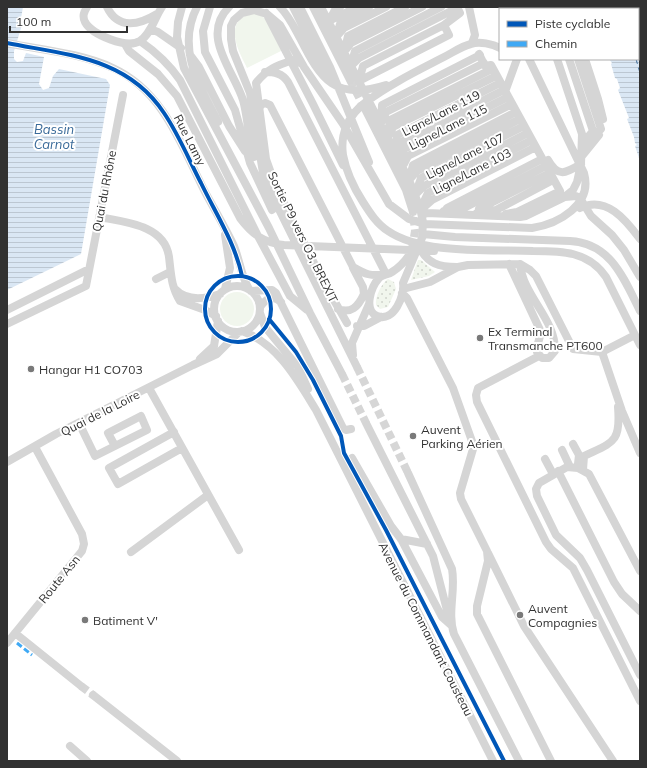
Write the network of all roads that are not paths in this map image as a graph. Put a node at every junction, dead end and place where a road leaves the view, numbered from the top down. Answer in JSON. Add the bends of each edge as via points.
{"nodes":[{"id":1,"x":87,"y":7,"type":"edge"},
{"id":2,"x":107,"y":7,"type":"edge"},
{"id":3,"x":162,"y":7,"type":"edge"},
{"id":4,"x":182,"y":7,"type":"edge"},
{"id":5,"x":197,"y":7,"type":"edge"},
{"id":6,"x":210,"y":7,"type":"edge"},
{"id":7,"x":229,"y":7,"type":"edge"},
{"id":8,"x":264,"y":7,"type":"edge"},
{"id":9,"x":280,"y":7,"type":"edge"},
{"id":10,"x":293,"y":7,"type":"edge"},
{"id":11,"x":300,"y":7,"type":"edge"},
{"id":12,"x":313,"y":7,"type":"edge"},
{"id":13,"x":321,"y":7,"type":"edge"},
{"id":14,"x":333,"y":7,"type":"edge"},
{"id":15,"x":340,"y":7,"type":"edge"},
{"id":16,"x":348,"y":7,"type":"edge"},
{"id":17,"x":357,"y":7,"type":"edge"},
{"id":18,"x":369,"y":7,"type":"edge"},
{"id":19,"x":378,"y":7,"type":"edge"},
{"id":20,"x":386,"y":7,"type":"edge"},
{"id":21,"x":395,"y":7,"type":"edge"},
{"id":22,"x":405,"y":7,"type":"edge"},
{"id":23,"x":414,"y":7,"type":"edge"},
{"id":24,"x":422,"y":7,"type":"edge"},
{"id":25,"x":432,"y":7,"type":"edge"},
{"id":26,"x":442,"y":7,"type":"edge"},
{"id":27,"x":469,"y":7,"type":"edge"},
{"id":28,"x":456,"y":8,"type":"edge"},
{"id":29,"x":156,"y":14,"type":"junction"},
{"id":30,"x":329,"y":21,"type":"junction"},
{"id":31,"x":150,"y":29,"type":"junction"},
{"id":32,"x":447,"y":30,"type":"junction"},
{"id":33,"x":336,"y":37,"type":"junction"},
{"id":34,"x":140,"y":41,"type":"junction"},
{"id":35,"x":7,"y":43,"type":"edge"},
{"id":36,"x":472,"y":43,"type":"junction"},
{"id":37,"x":125,"y":44,"type":"junction"},
{"id":38,"x":499,"y":48,"type":"edge"},
{"id":39,"x":344,"y":52,"type":"junction"},
{"id":40,"x":517,"y":60,"type":"edge"},
{"id":41,"x":530,"y":60,"type":"edge"},
{"id":42,"x":558,"y":60,"type":"edge"},
{"id":43,"x":561,"y":60,"type":"edge"},
{"id":44,"x":565,"y":60,"type":"edge"},
{"id":45,"x":569,"y":60,"type":"edge"},
{"id":46,"x":575,"y":60,"type":"edge"},
{"id":47,"x":578,"y":60,"type":"edge"},
{"id":48,"x":581,"y":60,"type":"edge"},
{"id":49,"x":585,"y":60,"type":"edge"},
{"id":50,"x":302,"y":64,"type":"junction"},
{"id":51,"x":351,"y":66,"type":"junction"},
{"id":52,"x":264,"y":72,"type":"junction"},
{"id":53,"x":355,"y":81,"type":"junction"},
{"id":54,"x":395,"y":82,"type":"junction"},
{"id":55,"x":368,"y":89,"type":"junction"},
{"id":56,"x":123,"y":95,"type":"dead end"},
{"id":57,"x":259,"y":109,"type":"junction"},
{"id":58,"x":365,"y":109,"type":"tunnel mouth"},
{"id":59,"x":521,"y":122,"type":"junction"},
{"id":60,"x":381,"y":125,"type":"junction"},
{"id":61,"x":604,"y":128,"type":"junction"},
{"id":62,"x":388,"y":139,"type":"junction"},
{"id":63,"x":582,"y":144,"type":"junction"},
{"id":64,"x":395,"y":154,"type":"junction"},
{"id":65,"x":248,"y":155,"type":"junction"},
{"id":66,"x":581,"y":160,"type":"junction"},
{"id":67,"x":402,"y":167,"type":"junction"},
{"id":68,"x":239,"y":172,"type":"junction"},
{"id":69,"x":264,"y":179,"type":"junction"},
{"id":70,"x":409,"y":180,"type":"junction"},
{"id":71,"x":352,"y":182,"type":"junction"},
{"id":72,"x":382,"y":194,"type":"junction"},
{"id":73,"x":415,"y":195,"type":"junction"},
{"id":74,"x":583,"y":203,"type":"junction"},
{"id":75,"x":421,"y":213,"type":"junction"},
{"id":76,"x":461,"y":215,"type":"junction"},
{"id":77,"x":99,"y":217,"type":"junction"},
{"id":78,"x":491,"y":217,"type":"junction"},
{"id":79,"x":222,"y":225,"type":"junction"},
{"id":80,"x":423,"y":234,"type":"junction"},
{"id":81,"x":640,"y":240,"type":"edge"},
{"id":82,"x":419,"y":247,"type":"junction"},
{"id":83,"x":459,"y":249,"type":"junction"},
{"id":84,"x":411,"y":252,"type":"tunnel mouth"},
{"id":85,"x":509,"y":264,"type":"junction"},
{"id":86,"x":520,"y":264,"type":"junction"},
{"id":87,"x":353,"y":267,"type":"junction"},
{"id":88,"x":458,"y":267,"type":"junction"},
{"id":89,"x":89,"y":269,"type":"junction"},
{"id":90,"x":170,"y":272,"type":"junction"},
{"id":91,"x":388,"y":274,"type":"junction"},
{"id":92,"x":640,"y":277,"type":"edge"},
{"id":93,"x":312,"y":278,"type":"junction"},
{"id":94,"x":156,"y":279,"type":"dead end"},
{"id":95,"x":173,"y":287,"type":"junction"},
{"id":96,"x":403,"y":288,"type":"junction"},
{"id":97,"x":250,"y":290,"type":"junction"},
{"id":98,"x":223,"y":292,"type":"junction"},
{"id":99,"x":281,"y":302,"type":"junction"},
{"id":100,"x":369,"y":303,"type":"junction"},
{"id":101,"x":327,"y":309,"type":"junction"},
{"id":102,"x":338,"y":309,"type":"junction"},
{"id":103,"x":7,"y":310,"type":"edge"},
{"id":104,"x":260,"y":310,"type":"junction"},
{"id":105,"x":640,"y":311,"type":"edge"},
{"id":106,"x":310,"y":313,"type":"junction"},
{"id":107,"x":381,"y":317,"type":"junction"},
{"id":108,"x":217,"y":319,"type":"junction"},
{"id":109,"x":347,"y":323,"type":"junction"},
{"id":110,"x":7,"y":324,"type":"edge"},
{"id":111,"x":360,"y":326,"type":"junction"},
{"id":112,"x":240,"y":332,"type":"junction"},
{"id":113,"x":635,"y":335,"type":"junction"},
{"id":114,"x":540,"y":341,"type":"junction"},
{"id":115,"x":553,"y":343,"type":"junction"},
{"id":116,"x":640,"y":345,"type":"edge"},
{"id":117,"x":602,"y":352,"type":"junction"},
{"id":118,"x":539,"y":356,"type":"junction"},
{"id":119,"x":193,"y":365,"type":"junction"},
{"id":120,"x":342,"y":374,"type":"tunnel mouth"},
{"id":121,"x":149,"y":388,"type":"junction"},
{"id":122,"x":616,"y":391,"type":"junction"},
{"id":123,"x":316,"y":410,"type":"junction"},
{"id":124,"x":79,"y":423,"type":"junction"},
{"id":125,"x":367,"y":425,"type":"tunnel mouth"},
{"id":126,"x":351,"y":429,"type":"dead end"},
{"id":127,"x":174,"y":432,"type":"junction"},
{"id":128,"x":574,"y":444,"type":"dead end"},
{"id":129,"x":115,"y":446,"type":"junction"},
{"id":130,"x":35,"y":447,"type":"junction"},
{"id":131,"x":182,"y":448,"type":"junction"},
{"id":132,"x":562,"y":450,"type":"dead end"},
{"id":133,"x":640,"y":453,"type":"edge"},
{"id":134,"x":352,"y":458,"type":"dead end"},
{"id":135,"x":545,"y":459,"type":"dead end"},
{"id":136,"x":7,"y":462,"type":"edge"},
{"id":137,"x":577,"y":468,"type":"junction"},
{"id":138,"x":408,"y":473,"type":"tunnel mouth"},
{"id":139,"x":555,"y":473,"type":"junction"},
{"id":140,"x":208,"y":495,"type":"junction"},
{"id":141,"x":401,"y":538,"type":"junction"},
{"id":142,"x":427,"y":544,"type":"junction"},
{"id":143,"x":239,"y":550,"type":"dead end"},
{"id":144,"x":487,"y":551,"type":"junction"},
{"id":145,"x":131,"y":552,"type":"dead end"},
{"id":146,"x":640,"y":571,"type":"edge"},
{"id":147,"x":640,"y":611,"type":"edge"},
{"id":148,"x":451,"y":626,"type":"junction"},
{"id":149,"x":15,"y":633,"type":"junction"},
{"id":150,"x":7,"y":643,"type":"edge"},
{"id":151,"x":640,"y":675,"type":"edge"},
{"id":152,"x":81,"y":686,"type":"tunnel mouth"},
{"id":153,"x":93,"y":695,"type":"tunnel mouth"},
{"id":154,"x":640,"y":700,"type":"edge"},
{"id":155,"x":70,"y":746,"type":"dead end"},
{"id":156,"x":87,"y":761,"type":"edge"},
{"id":157,"x":177,"y":761,"type":"edge"},
{"id":158,"x":493,"y":761,"type":"edge"},
{"id":159,"x":519,"y":761,"type":"edge"},
{"id":160,"x":551,"y":761,"type":"edge"},
{"id":161,"x":613,"y":761,"type":"edge"}],
"edges":[{"from":1,"to":37,"type":"street","via":[[83,15],[89,26],[108,39]]},
{"from":2,"to":29,"type":"street","via":[[118,20],[129,24],[140,23]]},
{"from":3,"to":29,"type":"street"},
{"from":4,"to":68,"type":"street","via":[[178,30],[181,60]]},
{"from":5,"to":68,"type":"street","via":[[189,33],[189,58]]},
{"from":6,"to":65,"type":"street","via":[[203,31],[205,52],[235,110]]},
{"from":7,"to":69,"type":"street","via":[[219,22],[218,42],[241,95],[253,154]]},
{"from":8,"to":71,"type":"street"},
{"from":9,"to":55,"type":"street","via":[[314,64],[326,79],[347,90]]},
{"from":10,"to":55,"type":"street","via":[[320,61],[330,74],[345,84]]},
{"from":11,"to":72,"type":"street","via":[[330,67]]},
{"from":12,"to":53,"type":"street"},
{"from":13,"to":30,"type":"street"},
{"from":14,"to":30,"type":"street"},
{"from":15,"to":30,"type":"street","via":[[335,10]]},
{"from":16,"to":30,"type":"street"},
{"from":17,"to":30,"type":"street"},
{"from":18,"to":33,"type":"street","via":[[341,21]]},
{"from":19,"to":33,"type":"street","via":[[343,24]]},
{"from":20,"to":33,"type":"street","via":[[344,28]]},
{"from":21,"to":33,"type":"street"},
{"from":22,"to":39,"type":"street","via":[[348,36]]},
{"from":23,"to":39,"type":"street","via":[[350,39]]},
{"from":24,"to":39,"type":"street","via":[[351,43]]},
{"from":25,"to":39,"type":"street"},
{"from":26,"to":51,"type":"street","via":[[355,51]]},
{"from":27,"to":36,"type":"street","via":[[475,35]]},
{"from":28,"to":32,"type":"street","via":[[460,13]]},
{"from":28,"to":51,"type":"street"},
{"from":29,"to":31,"type":"street"},
{"from":30,"to":33,"type":"street"},
{"from":31,"to":34,"type":"street"},
{"from":31,"to":65,"type":"street","via":[[168,39],[195,61],[229,126]]},
{"from":32,"to":53,"type":"street"},
{"from":32,"to":53,"type":"street","via":[[363,66]]},
{"from":33,"to":39,"type":"street"},
{"from":34,"to":37,"type":"street"},
{"from":34,"to":106,"type":"street","via":[[166,61],[180,80],[290,296]]},
{"from":35,"to":79,"type":"street","name":"Rue Lamy","via":[[80,57],[106,65],[145,89],[169,120]]},
{"from":36,"to":38,"type":"street"},
{"from":36,"to":54,"type":"street"},
{"from":37,"to":83,"type":"street","via":[[129,51],[152,68],[172,89],[240,218],[261,239],[279,244],[304,246],[431,251]]},
{"from":39,"to":51,"type":"street"},
{"from":40,"to":59,"type":"street"},
{"from":41,"to":66,"type":"street"},
{"from":42,"to":63,"type":"street","via":[[582,134]]},
{"from":43,"to":63,"type":"street","via":[[585,134]]},
{"from":44,"to":63,"type":"street","via":[[589,132]]},
{"from":45,"to":63,"type":"street","via":[[593,131]]},
{"from":46,"to":63,"type":"street","via":[[598,130]]},
{"from":47,"to":63,"type":"street","via":[[601,129]]},
{"from":48,"to":61,"type":"street"},
{"from":49,"to":61,"type":"street","via":[[598,98]]},
{"from":50,"to":52,"type":"street","via":[[294,60]]},
{"from":50,"to":69,"type":"street","via":[[280,25],[270,16],[261,11],[250,10],[234,20],[231,43],[249,88]]},
{"from":50,"to":72,"type":"street","via":[[343,124]]},
{"from":51,"to":53,"type":"street"},
{"from":52,"to":57,"type":"street","name":"Sortie P9 vers O3, BREXIT","via":[[256,83]]},
{"from":52,"to":91,"type":"street","via":[[276,73],[285,78]]},
{"from":53,"to":60,"type":"street"},
{"from":54,"to":55,"type":"street"},
{"from":54,"to":71,"type":"street","via":[[360,106],[346,125],[343,150]]},
{"from":56,"to":77,"type":"street","name":"Quai du Rhône"},
{"from":57,"to":87,"type":"street","via":[[265,103],[270,105]]},
{"from":57,"to":102,"type":"street","name":"Sortie P9 vers O3, BREXIT","via":[[266,159],[276,187]]},
{"from":58,"to":75,"type":"street","via":[[406,190]]},
{"from":59,"to":60,"type":"street","via":[[388,115]]},
{"from":59,"to":60,"type":"street","via":[[382,105]]},
{"from":59,"to":62,"type":"street","via":[[395,131]]},
{"from":59,"to":62,"type":"street","via":[[390,120]]},
{"from":59,"to":64,"type":"street","via":[[402,145]]},
{"from":59,"to":64,"type":"street","name":"Ligne/Lane 119","via":[[397,135]]},
{"from":59,"to":66,"type":"street","via":[[531,130],[555,170],[561,173],[568,172]]},
{"from":59,"to":66,"type":"street","via":[[575,186]]},
{"from":59,"to":67,"type":"street","via":[[410,159]]},
{"from":59,"to":67,"type":"street","name":"Ligne/Lane 115","via":[[404,149]]},
{"from":59,"to":70,"type":"street"},
{"from":59,"to":70,"type":"street","via":[[414,165]]},
{"from":59,"to":73,"type":"street"},
{"from":59,"to":73,"type":"street","name":"Ligne/Lane 107","via":[[420,178]]},
{"from":59,"to":74,"type":"street"},
{"from":59,"to":75,"type":"street"},
{"from":59,"to":75,"type":"street","name":"Ligne/Lane 103","via":[[428,193]]},
{"from":59,"to":75,"type":"street","via":[[456,208]]},
{"from":59,"to":76,"type":"street"},
{"from":59,"to":76,"type":"street","via":[[496,210]]},
{"from":59,"to":78,"type":"street"},
{"from":59,"to":78,"type":"street","via":[[526,216]]},
{"from":60,"to":62,"type":"street"},
{"from":61,"to":66,"type":"street"},
{"from":62,"to":64,"type":"street"},
{"from":63,"to":66,"type":"street"},
{"from":64,"to":67,"type":"street"},
{"from":65,"to":93,"type":"street","via":[[266,200]]},
{"from":66,"to":74,"type":"street","via":[[586,180]]},
{"from":67,"to":70,"type":"street"},
{"from":68,"to":106,"type":"street"},
{"from":69,"to":93,"type":"street"},
{"from":70,"to":73,"type":"street"},
{"from":71,"to":83,"type":"street","via":[[373,217],[393,234],[418,244]]},
{"from":72,"to":74,"type":"street","via":[[398,213],[413,222],[424,224],[527,228],[548,224],[572,212]]},
{"from":73,"to":75,"type":"street"},
{"from":74,"to":81,"type":"street","via":[[608,207]]},
{"from":74,"to":92,"type":"street","via":[[594,219],[621,246]]},
{"from":75,"to":76,"type":"street"},
{"from":75,"to":80,"type":"street"},
{"from":76,"to":78,"type":"street"},
{"from":77,"to":89,"type":"street","name":"Quai du Rhône"},
{"from":77,"to":90,"type":"street","via":[[146,228],[156,234],[167,251]]},
{"from":79,"to":97,"type":"street","name":"Rue Lamy"},
{"from":79,"to":98,"type":"street","name":"Rue Lamy","via":[[228,251],[229,277]]},
{"from":80,"to":82,"type":"street"},
{"from":80,"to":105,"type":"street","via":[[585,243],[603,252],[616,265]]},
{"from":82,"to":88,"type":"street","via":[[423,255],[436,266]]},
{"from":82,"to":96,"type":"street"},
{"from":83,"to":113,"type":"street","via":[[558,251],[586,258],[606,277]]},
{"from":84,"to":91,"type":"street","via":[[407,259]]},
{"from":85,"to":86,"type":"street"},
{"from":85,"to":88,"type":"street"},
{"from":85,"to":114,"type":"street","via":[[539,327]]},
{"from":86,"to":115,"type":"street","via":[[524,279],[551,330]]},
{"from":86,"to":117,"type":"street","via":[[536,276],[573,349]]},
{"from":87,"to":91,"type":"street","via":[[374,276]]},
{"from":87,"to":102,"type":"street","via":[[364,294],[352,310],[347,312]]},
{"from":88,"to":96,"type":"street","via":[[430,282]]},
{"from":89,"to":103,"type":"street"},
{"from":89,"to":110,"type":"street","name":"Quai du Rhône","via":[[86,286]]},
{"from":90,"to":94,"type":"street"},
{"from":90,"to":95,"type":"street"},
{"from":91,"to":96,"type":"street","via":[[398,276]]},
{"from":91,"to":100,"type":"street","via":[[378,280]]},
{"from":93,"to":101,"type":"street"},
{"from":95,"to":98,"type":"street","via":[[178,293],[190,297],[207,298]]},
{"from":95,"to":108,"type":"street","via":[[181,302],[205,310]]},
{"from":96,"to":107,"type":"street","via":[[392,314]]},
{"from":96,"to":144,"type":"street","via":[[453,388],[469,429],[473,449],[460,493]]},
{"from":97,"to":98,"type":"street","via":[[236,286]]},
{"from":97,"to":99,"type":"street","via":[[274,291]]},
{"from":97,"to":104,"type":"street","via":[[258,299]]},
{"from":98,"to":108,"type":"street","via":[[215,304]]},
{"from":99,"to":104,"type":"street","via":[[276,298],[270,298]]},
{"from":99,"to":126,"type":"street","via":[[343,428]]},
{"from":100,"to":107,"type":"street","via":[[373,313]]},
{"from":100,"to":111,"type":"street"},
{"from":101,"to":109,"type":"street"},
{"from":101,"to":111,"type":"street","via":[[356,366],[352,343]]},
{"from":102,"to":109,"type":"street","name":"Sortie P9 vers O3, BREXIT"},
{"from":104,"to":112,"type":"street","via":[[254,324]]},
{"from":104,"to":123,"type":"street","name":"Avenue du Commandant Cousteau","via":[[265,327],[298,367]]},
{"from":106,"to":120,"type":"street"},
{"from":107,"to":111,"type":"street"},
{"from":108,"to":112,"type":"street","via":[[227,329]]},
{"from":108,"to":119,"type":"street","name":"Quai de la Loire","via":[[214,346]]},
{"from":109,"to":111,"type":"street"},
{"from":112,"to":119,"type":"street","name":"Quai de la Loire","via":[[215,356]]},
{"from":112,"to":123,"type":"street","name":"Avenue du Commandant Cousteau","via":[[262,341],[284,362],[296,376]]},
{"from":113,"to":116,"type":"street"},
{"from":113,"to":117,"type":"street"},
{"from":114,"to":115,"type":"street","via":[[548,340]]},
{"from":114,"to":118,"type":"street","via":[[536,348]]},
{"from":115,"to":118,"type":"street","via":[[555,349],[552,356],[546,359]]},
{"from":117,"to":122,"type":"street"},
{"from":118,"to":154,"type":"street","via":[[478,388],[477,402],[546,542],[573,568]]},
{"from":119,"to":121,"type":"street","name":"Quai de la Loire"},
{"from":121,"to":124,"type":"street","name":"Quai de la Loire"},
{"from":121,"to":127,"type":"street"},
{"from":122,"to":133,"type":"street"},
{"from":122,"to":137,"type":"street","via":[[619,419],[618,431],[613,441],[584,456]]},
{"from":123,"to":158,"type":"street","name":"Avenue du Commandant Cousteau"},
{"from":124,"to":129,"type":"street","via":[[95,456]]},
{"from":124,"to":130,"type":"street","name":"Quai de la Loire"},
{"from":125,"to":142,"type":"street"},
{"from":127,"to":131,"type":"street"},
{"from":127,"to":131,"type":"street","via":[[109,468],[118,484]]},
{"from":128,"to":137,"type":"street","via":[[579,455]]},
{"from":129,"to":129,"type":"street","via":[[147,430],[141,416],[108,433]]},
{"from":130,"to":136,"type":"street","name":"Quai de la Loire"},
{"from":130,"to":149,"type":"street","name":"Route Asn","via":[[82,534],[84,544],[82,551]]},
{"from":131,"to":140,"type":"street"},
{"from":132,"to":137,"type":"street"},
{"from":134,"to":141,"type":"street","via":[[391,526]]},
{"from":135,"to":139,"type":"street"},
{"from":137,"to":139,"type":"street"},
{"from":137,"to":146,"type":"street","via":[[589,474],[595,482]]},
{"from":138,"to":148,"type":"street","via":[[452,569]]},
{"from":139,"to":147,"type":"street","via":[[614,582],[622,594]]},
{"from":139,"to":151,"type":"street","via":[[539,483],[536,489],[539,502],[556,535],[580,558]]},
{"from":140,"to":143,"type":"street"},
{"from":140,"to":145,"type":"street"},
{"from":141,"to":142,"type":"street"},
{"from":141,"to":148,"type":"street","via":[[442,617]]},
{"from":142,"to":148,"type":"street","via":[[437,565]]},
{"from":144,"to":160,"type":"street","via":[[488,561],[477,614]]},
{"from":144,"to":161,"type":"street","via":[[524,626]]},
{"from":148,"to":159,"type":"street"},
{"from":149,"to":150,"type":"street","name":"Route Asn"},
{"from":149,"to":152,"type":"street"},
{"from":153,"to":157,"type":"street"},
{"from":155,"to":156,"type":"street"}]}
